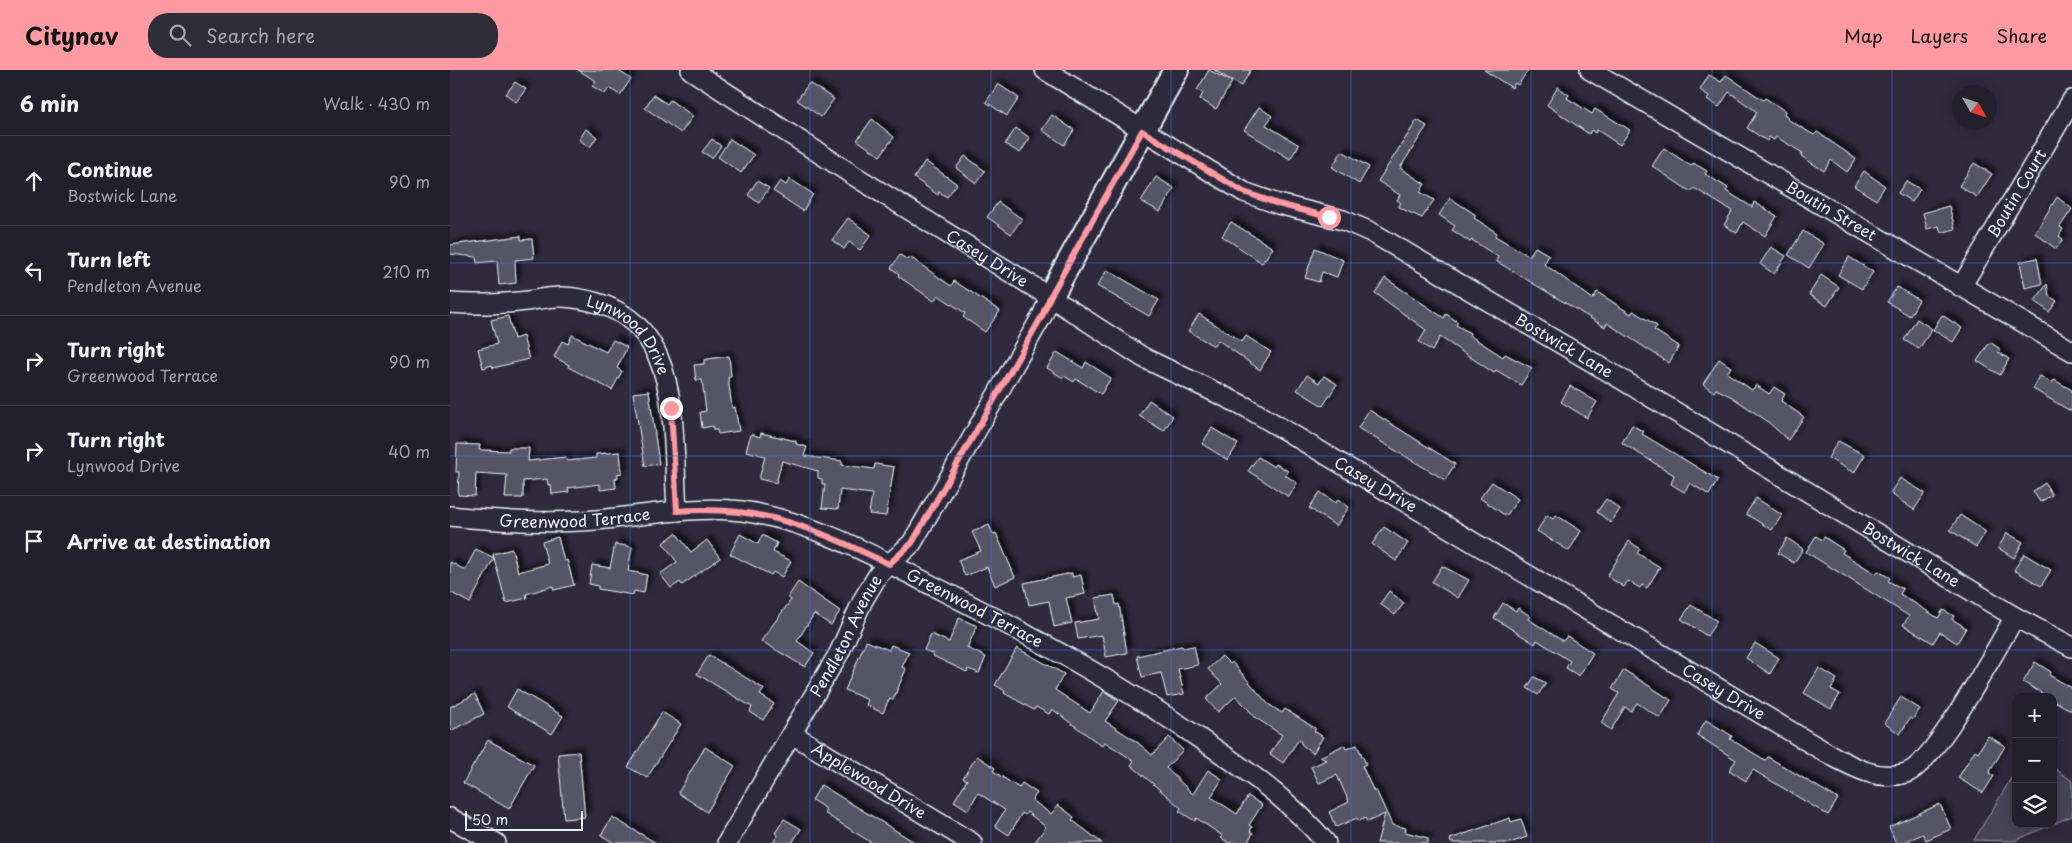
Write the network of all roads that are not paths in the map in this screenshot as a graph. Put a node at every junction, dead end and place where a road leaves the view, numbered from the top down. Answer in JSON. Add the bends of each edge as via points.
{"nodes":[{"id":1,"x":691,"y":70,"type":"edge"},
{"id":2,"x":1045,"y":70,"type":"edge"},
{"id":3,"x":1176,"y":70,"type":"edge"},
{"id":4,"x":1590,"y":70,"type":"edge"},
{"id":5,"x":2072,"y":100,"type":"edge"},
{"id":6,"x":1142,"y":131,"type":"junction"},
{"id":7,"x":1962,"y":287,"type":"junction"},
{"id":8,"x":1050,"y":297,"type":"junction"},
{"id":9,"x":450,"y":303,"type":"edge"},
{"id":10,"x":2072,"y":351,"type":"edge"},
{"id":11,"x":677,"y":511,"type":"junction"},
{"id":12,"x":450,"y":516,"type":"edge"},
{"id":13,"x":889,"y":564,"type":"junction"},
{"id":14,"x":2015,"y":617,"type":"junction"},
{"id":15,"x":2072,"y":647,"type":"edge"},
{"id":16,"x":792,"y":734,"type":"junction"},
{"id":17,"x":450,"y":818,"type":"edge"},
{"id":18,"x":496,"y":843,"type":"edge"},
{"id":19,"x":727,"y":843,"type":"edge"},
{"id":20,"x":972,"y":843,"type":"edge"},
{"id":21,"x":1326,"y":843,"type":"edge"}],
"edges":[{"from":1,"to":8,"type":"street","name":"Casey Drive"},
{"from":2,"to":6,"type":"street","name":"Bostwick Lane"},
{"from":3,"to":6,"type":"street","name":"Pendleton Avenue"},
{"from":4,"to":7,"type":"street","name":"Boutin Street"},
{"from":5,"to":7,"type":"street","name":"Boutin Court"},
{"from":6,"to":8,"type":"street","name":"Pendleton Avenue"},
{"from":6,"to":14,"type":"street","name":"Bostwick Lane","via":[[1244,192],[1343,220],[1371,232]]},
{"from":7,"to":10,"type":"street","name":"Boutin Street"},
{"from":8,"to":13,"type":"street","name":"Pendleton Avenue","via":[[912,543]]},
{"from":8,"to":14,"type":"street","name":"Casey Drive","via":[[1144,358],[1246,407],[1818,748],[1862,771],[1896,776],[1920,765],[1946,733]]},
{"from":9,"to":11,"type":"street","name":"Lynwood Drive","via":[[517,302],[561,296],[596,301],[635,323],[652,342],[665,371],[671,408]]},
{"from":11,"to":12,"type":"street","name":"Greenwood Terrace","via":[[540,523]]},
{"from":11,"to":13,"type":"street","name":"Greenwood Terrace","via":[[742,511],[781,520],[815,530]]},
{"from":13,"to":16,"type":"street","name":"Pendleton Avenue","via":[[863,600],[839,652]]},
{"from":13,"to":21,"type":"street","name":"Greenwood Terrace","via":[[1058,650],[1118,686],[1244,769],[1295,811]]},
{"from":14,"to":15,"type":"street","name":"Bostwick Lane"},
{"from":16,"to":19,"type":"street","name":"Pendleton Avenue"},
{"from":16,"to":20,"type":"street","name":"Applewood Drive"},
{"from":17,"to":18,"type":"street"}]}
